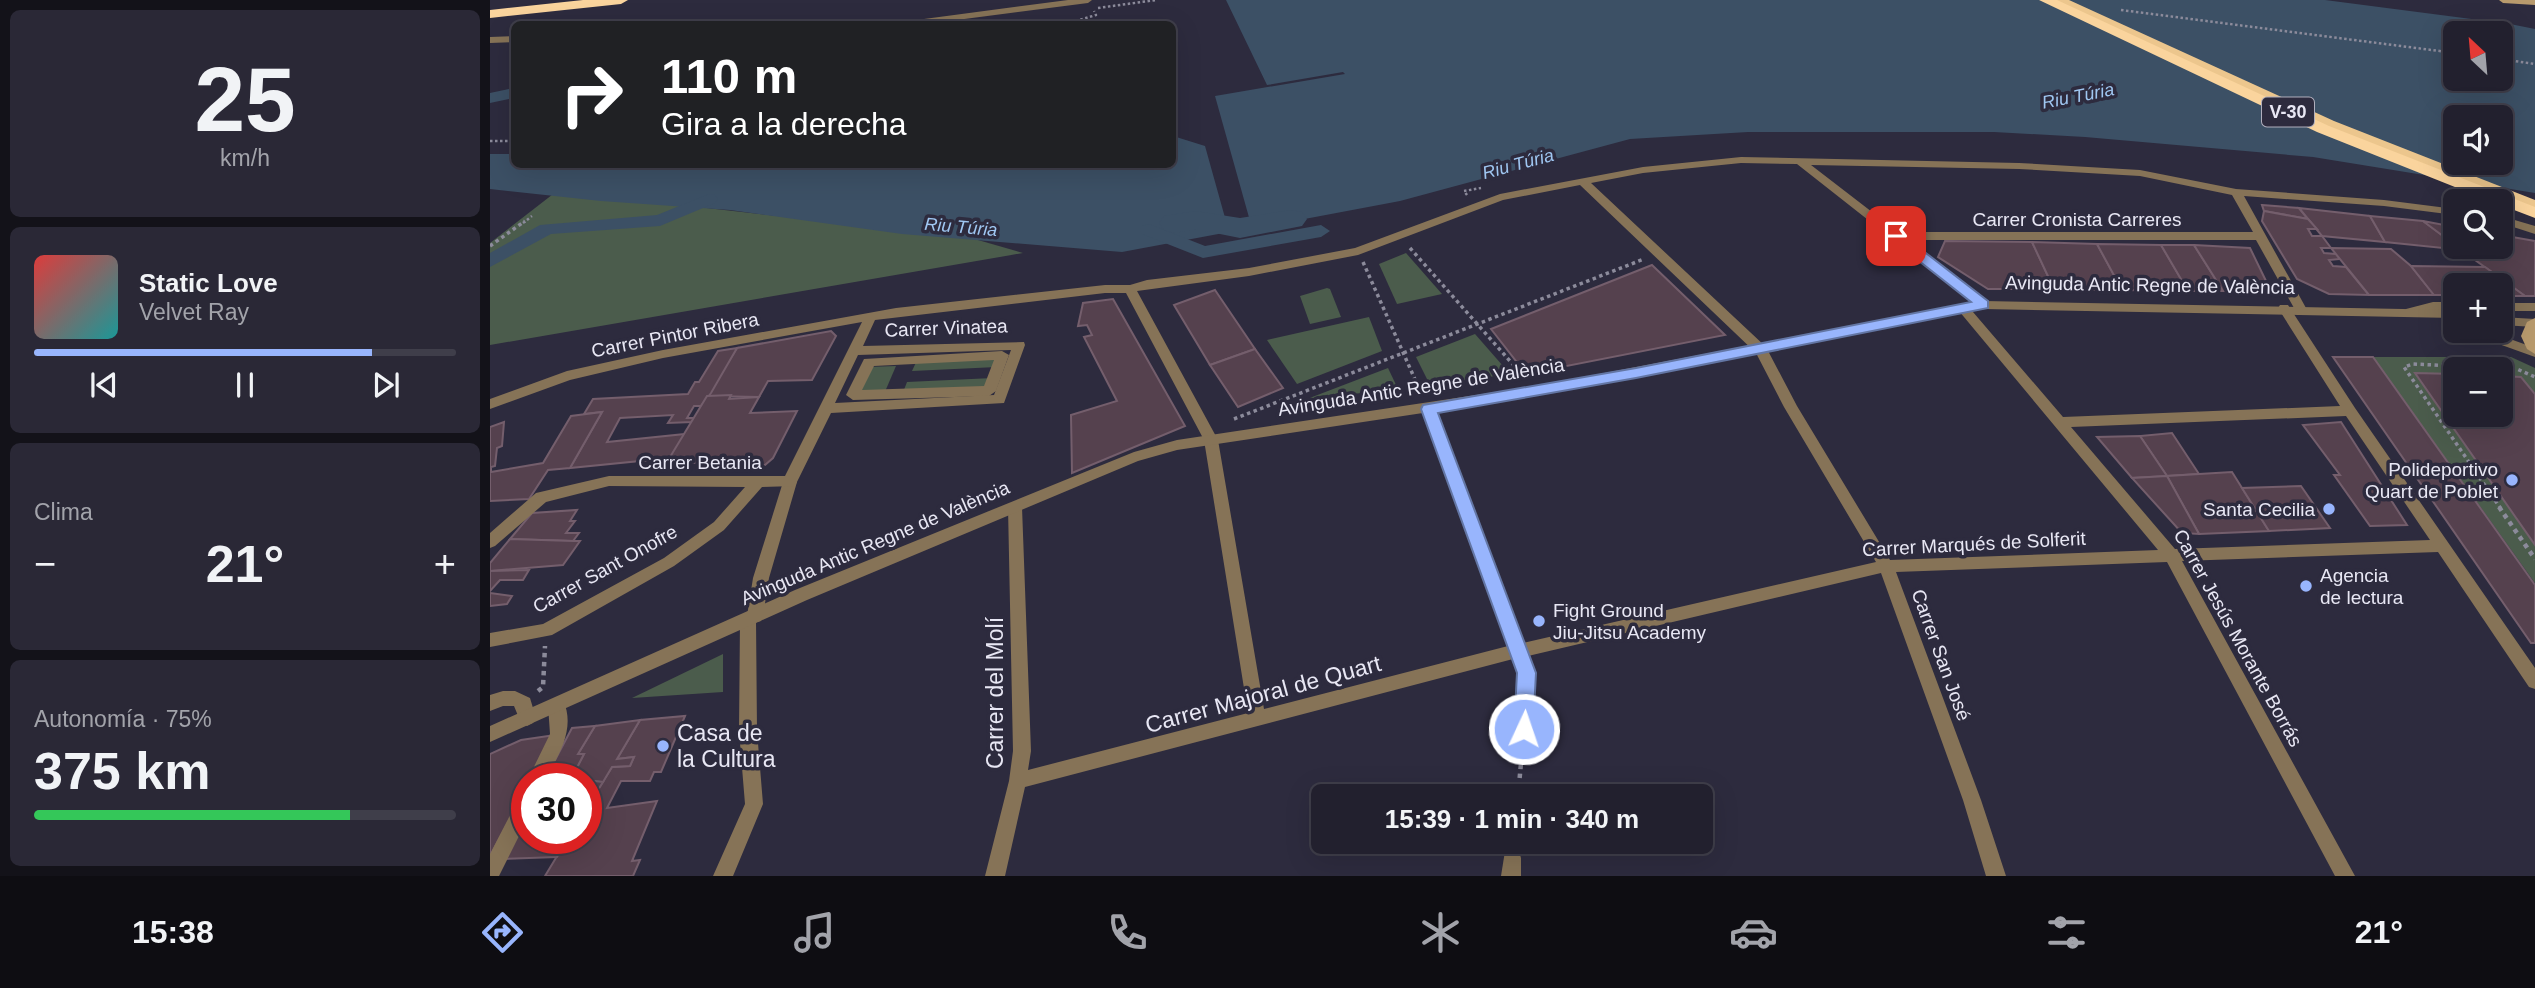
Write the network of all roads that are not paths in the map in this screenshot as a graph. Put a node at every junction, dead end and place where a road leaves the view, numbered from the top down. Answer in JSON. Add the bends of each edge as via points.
{"nodes":[{"id":1,"x":578,"y":0,"type":"edge"},
{"id":2,"x":621,"y":0,"type":"edge"},
{"id":3,"x":2046,"y":0,"type":"edge"},
{"id":4,"x":2059,"y":0,"type":"edge"},
{"id":5,"x":2503,"y":0,"type":"edge"},
{"id":6,"x":2535,"y":2,"type":"edge"},
{"id":7,"x":1087,"y":5,"type":"edge"},
{"id":8,"x":490,"y":9,"type":"edge"},
{"id":9,"x":490,"y":14,"type":"edge"},
{"id":10,"x":937,"y":21,"type":"edge"},
{"id":11,"x":511,"y":39,"type":"edge"},
{"id":12,"x":490,"y":40,"type":"edge"},
{"id":13,"x":1799,"y":161,"type":"junction"},
{"id":14,"x":1584,"y":183,"type":"junction"},
{"id":15,"x":2236,"y":192,"type":"junction"},
{"id":16,"x":2535,"y":205,"type":"edge"},
{"id":17,"x":2443,"y":210,"type":"edge"},
{"id":18,"x":2535,"y":213,"type":"edge"},
{"id":19,"x":2513,"y":223,"type":"edge"},
{"id":20,"x":2535,"y":230,"type":"edge"},
{"id":21,"x":1896,"y":236,"type":"junction"},
{"id":22,"x":2259,"y":236,"type":"junction"},
{"id":23,"x":1130,"y":289,"type":"junction"},
{"id":24,"x":1983,"y":304,"type":"junction"},
{"id":25,"x":2443,"y":306,"type":"edge"},
{"id":26,"x":2513,"y":307,"type":"edge"},
{"id":27,"x":2535,"y":307,"type":"edge"},
{"id":28,"x":1963,"y":308,"type":"junction"},
{"id":29,"x":2284,"y":308,"type":"junction"},
{"id":30,"x":2300,"y":308,"type":"junction"},
{"id":31,"x":2410,"y":312,"type":"junction"},
{"id":32,"x":2443,"y":313,"type":"edge"},
{"id":33,"x":870,"y":318,"type":"junction"},
{"id":34,"x":2443,"y":321,"type":"edge"},
{"id":35,"x":2513,"y":321,"type":"edge"},
{"id":36,"x":2534,"y":322,"type":"edge"},
{"id":37,"x":2510,"y":343,"type":"edge"},
{"id":38,"x":1761,"y":349,"type":"junction"},
{"id":39,"x":854,"y":351,"type":"junction"},
{"id":40,"x":2535,"y":352,"type":"edge"},
{"id":41,"x":853,"y":395,"type":"joint"},
{"id":42,"x":490,"y":404,"type":"edge"},
{"id":43,"x":826,"y":408,"type":"junction"},
{"id":44,"x":1429,"y":409,"type":"junction"},
{"id":45,"x":2350,"y":411,"type":"junction"},
{"id":46,"x":2062,"y":422,"type":"junction"},
{"id":47,"x":1211,"y":440,"type":"junction"},
{"id":48,"x":758,"y":482,"type":"junction"},
{"id":49,"x":790,"y":482,"type":"junction"},
{"id":50,"x":1015,"y":507,"type":"junction"},
{"id":51,"x":490,"y":542,"type":"edge"},
{"id":52,"x":2441,"y":546,"type":"junction"},
{"id":53,"x":2170,"y":554,"type":"junction"},
{"id":54,"x":1886,"y":566,"type":"junction"},
{"id":55,"x":751,"y":618,"type":"junction"},
{"id":56,"x":490,"y":640,"type":"edge"},
{"id":57,"x":1518,"y":651,"type":"junction"},
{"id":58,"x":2535,"y":682,"type":"edge"},
{"id":59,"x":490,"y":703,"type":"edge"},
{"id":60,"x":556,"y":705,"type":"junction"},
{"id":61,"x":526,"y":710,"type":"junction"},
{"id":62,"x":1257,"y":718,"type":"junction"},
{"id":63,"x":490,"y":734,"type":"edge"},
{"id":64,"x":1522,"y":747,"type":"road end"},
{"id":65,"x":545,"y":763,"type":"edge"},
{"id":66,"x":1018,"y":781,"type":"junction"},
{"id":67,"x":511,"y":832,"type":"edge"},
{"id":68,"x":490,"y":874,"type":"edge"},
{"id":69,"x":723,"y":876,"type":"edge"},
{"id":70,"x":995,"y":876,"type":"edge"},
{"id":71,"x":1996,"y":876,"type":"edge"},
{"id":72,"x":2345,"y":876,"type":"edge"}],
"edges":[{"from":1,"to":8,"type":"highway"},
{"from":2,"to":9,"type":"highway"},
{"from":3,"to":18,"type":"highway","number":"V-30","via":[[2323,129]]},
{"from":4,"to":16,"type":"highway","via":[[2329,124]]},
{"from":5,"to":6,"type":"main road"},
{"from":7,"to":10,"type":"street"},
{"from":11,"to":12,"type":"street"},
{"from":13,"to":14,"type":"street","name":"Carrer Pintor Ribera","via":[[1741,160],[1643,170]]},
{"from":13,"to":15,"type":"street","name":"Carrer Pintor Ribera","via":[[2140,173]]},
{"from":13,"to":21,"type":"street"},
{"from":14,"to":23,"type":"street","name":"Carrer Pintor Ribera","via":[[1500,197],[1358,251]]},
{"from":14,"to":38,"type":"street"},
{"from":15,"to":17,"type":"street","name":"Carrer Pintor Ribera"},
{"from":15,"to":22,"type":"street"},
{"from":19,"to":20,"type":"street"},
{"from":21,"to":22,"type":"street","name":"Carrer Cronista Carreres"},
{"from":21,"to":24,"type":"street"},
{"from":22,"to":30,"type":"street"},
{"from":23,"to":33,"type":"street","name":"Carrer Pintor Ribera"},
{"from":23,"to":47,"type":"street"},
{"from":24,"to":28,"type":"street","name":"Avinguda Antic Regne de València"},
{"from":24,"to":29,"type":"street","name":"Avinguda Antic Regne de València"},
{"from":25,"to":31,"type":"street","name":"Avinguda Antic Regne de València"},
{"from":26,"to":27,"type":"street"},
{"from":28,"to":38,"type":"street","name":"Avinguda Antic Regne de València"},
{"from":28,"to":46,"type":"street","name":"Carrer Jesús Morante Borrás"},
{"from":29,"to":30,"type":"street","name":"Avinguda Antic Regne de València"},
{"from":29,"to":45,"type":"street"},
{"from":30,"to":31,"type":"street","name":"Avinguda Antic Regne de València"},
{"from":31,"to":32,"type":"street","name":"Avinguda Antic Regne de València"},
{"from":31,"to":34,"type":"street","name":"Avinguda Antic Regne de València"},
{"from":33,"to":39,"type":"street","name":"Carrer Vinatea"},
{"from":33,"to":42,"type":"street","name":"Carrer Pintor Ribera","via":[[663,354],[567,376]]},
{"from":35,"to":36,"type":"street"},
{"from":36,"to":40,"type":"main road","via":[[2527,336]]},
{"from":37,"to":40,"type":"street"},
{"from":38,"to":44,"type":"street","name":"Avinguda Antic Regne de València"},
{"from":38,"to":54,"type":"street","name":"Carrer San José"},
{"from":39,"to":43,"type":"street","name":"Carrer Vinatea"},
{"from":39,"to":43,"type":"street","name":"Carrer Vinatea","via":[[1019,345],[999,400]]},
{"from":41,"to":41,"type":"street","via":[[869,362],[1002,355],[989,391]]},
{"from":43,"to":49,"type":"street","name":"Carrer Vinatea"},
{"from":44,"to":47,"type":"street","name":"Avinguda Antic Regne de València"},
{"from":44,"to":57,"type":"street"},
{"from":45,"to":46,"type":"street"},
{"from":45,"to":52,"type":"street"},
{"from":46,"to":53,"type":"street","name":"Carrer Jesús Morante Borrás"},
{"from":47,"to":50,"type":"street","name":"Avinguda Antic Regne de València","via":[[1135,457]]},
{"from":47,"to":62,"type":"street"},
{"from":48,"to":49,"type":"street","name":"Carrer Betania"},
{"from":48,"to":51,"type":"street","name":"Carrer Betania","via":[[609,481],[541,497]]},
{"from":48,"to":56,"type":"street","name":"Carrer Sant Onofre","via":[[719,526],[669,562],[546,630]]},
{"from":49,"to":55,"type":"street"},
{"from":50,"to":55,"type":"street","name":"Avinguda Antic Regne de València"},
{"from":50,"to":66,"type":"street","name":"Carrer del Molí","via":[[1022,751]]},
{"from":52,"to":53,"type":"street","name":"Carrer Marqués de Solferit"},
{"from":52,"to":58,"type":"street"},
{"from":53,"to":54,"type":"street","name":"Carrer Marqués de Solferit"},
{"from":53,"to":72,"type":"street","name":"Carrer Jesús Morante Borrás"},
{"from":54,"to":57,"type":"street","name":"Carrer Marqués de Solferit"},
{"from":54,"to":71,"type":"street","name":"Carrer San José"},
{"from":55,"to":60,"type":"street","name":"Avinguda Antic Regne de València"},
{"from":55,"to":69,"type":"street","via":[[748,731],[754,804]]},
{"from":57,"to":62,"type":"street","name":"Carrer Majoral de Quart"},
{"from":57,"to":64,"type":"street","via":[[1526,673]]},
{"from":59,"to":61,"type":"street","via":[[516,697]]},
{"from":60,"to":61,"type":"street","name":"Avinguda Antic Regne de València"},
{"from":60,"to":65,"type":"street","via":[[559,735]]},
{"from":61,"to":63,"type":"street","name":"Avinguda Antic Regne de València"},
{"from":62,"to":66,"type":"street","name":"Carrer Majoral de Quart"},
{"from":66,"to":70,"type":"street","name":"Carrer del Molí"},
{"from":67,"to":68,"type":"street"}]}
